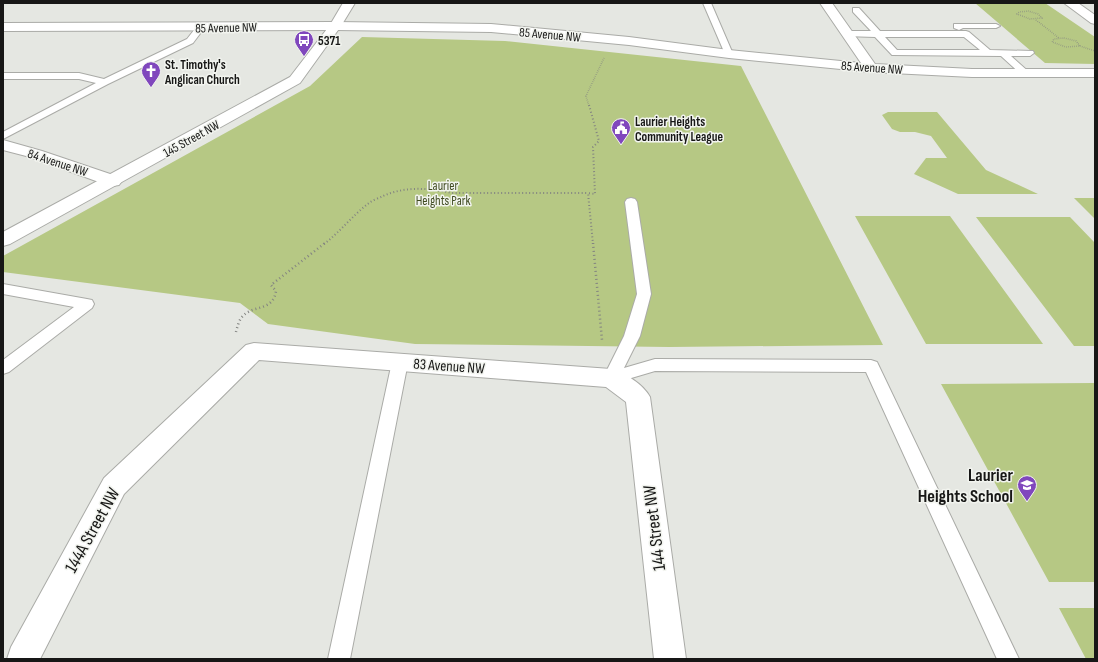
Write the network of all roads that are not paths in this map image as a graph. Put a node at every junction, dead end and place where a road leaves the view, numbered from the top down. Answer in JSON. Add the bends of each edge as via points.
{"nodes":[{"id":1,"x":349,"y":3,"type":"edge"},
{"id":2,"x":707,"y":3,"type":"edge"},
{"id":3,"x":826,"y":3,"type":"edge"},
{"id":4,"x":1070,"y":3,"type":"edge"},
{"id":5,"x":856,"y":10,"type":"dead end"},
{"id":6,"x":1095,"y":20,"type":"edge"},
{"id":7,"x":335,"y":26,"type":"junction"},
{"id":8,"x":996,"y":26,"type":"dead end"},
{"id":9,"x":3,"y":27,"type":"edge"},
{"id":10,"x":201,"y":27,"type":"junction"},
{"id":11,"x":847,"y":34,"type":"junction"},
{"id":12,"x":877,"y":34,"type":"junction"},
{"id":13,"x":966,"y":34,"type":"junction"},
{"id":14,"x":988,"y":53,"type":"junction"},
{"id":15,"x":1030,"y":53,"type":"dead end"},
{"id":16,"x":729,"y":54,"type":"junction"},
{"id":17,"x":1004,"y":54,"type":"junction"},
{"id":18,"x":871,"y":68,"type":"junction"},
{"id":19,"x":1025,"y":73,"type":"junction"},
{"id":20,"x":1095,"y":73,"type":"edge"},
{"id":21,"x":3,"y":76,"type":"edge"},
{"id":22,"x":105,"y":82,"type":"junction"},
{"id":23,"x":3,"y":136,"type":"edge"},
{"id":24,"x":3,"y":146,"type":"edge"},
{"id":25,"x":113,"y":181,"type":"junction"},
{"id":26,"x":631,"y":202,"type":"dead end"},
{"id":27,"x":3,"y":240,"type":"edge"},
{"id":28,"x":3,"y":289,"type":"edge"},
{"id":29,"x":245,"y":342,"type":"joint"},
{"id":30,"x":400,"y":362,"type":"junction"},
{"id":31,"x":3,"y":368,"type":"edge"},
{"id":32,"x":610,"y":378,"type":"junction"},
{"id":33,"x":638,"y":397,"type":"joint"},
{"id":34,"x":23,"y":659,"type":"edge"},
{"id":35,"x":339,"y":659,"type":"edge"},
{"id":36,"x":670,"y":659,"type":"edge"},
{"id":37,"x":1008,"y":659,"type":"edge"}],
"edges":[{"from":1,"to":7,"type":"street","name":"145 Street NW"},
{"from":2,"to":16,"type":"lane"},
{"from":3,"to":11,"type":"street"},
{"from":4,"to":6,"type":"street"},
{"from":5,"to":12,"type":"lane"},
{"from":7,"to":10,"type":"street","name":"85 Avenue NW"},
{"from":7,"to":16,"type":"street","name":"85 Avenue NW","via":[[491,28],[629,41]]},
{"from":7,"to":25,"type":"street","name":"145 Street NW","via":[[295,80]]},
{"from":8,"to":13,"type":"lane","via":[[957,26]]},
{"from":9,"to":10,"type":"street","name":"85 Avenue NW"},
{"from":10,"to":22,"type":"lane","via":[[190,41]]},
{"from":11,"to":12,"type":"lane"},
{"from":11,"to":18,"type":"street"},
{"from":12,"to":13,"type":"lane"},
{"from":12,"to":14,"type":"lane","via":[[894,53]]},
{"from":13,"to":14,"type":"lane"},
{"from":14,"to":17,"type":"lane"},
{"from":15,"to":17,"type":"lane"},
{"from":16,"to":18,"type":"street","name":"85 Avenue NW"},
{"from":17,"to":19,"type":"lane"},
{"from":18,"to":19,"type":"street","name":"85 Avenue NW"},
{"from":19,"to":20,"type":"street","name":"85 Avenue NW"},
{"from":21,"to":22,"type":"lane","via":[[79,76]]},
{"from":22,"to":23,"type":"lane"},
{"from":24,"to":25,"type":"street","name":"84 Avenue NW","via":[[36,154]]},
{"from":25,"to":27,"type":"street","name":"145 Street NW"},
{"from":26,"to":32,"type":"lane","via":[[644,294],[632,336]]},
{"from":28,"to":31,"type":"lane","via":[[87,304]]},
{"from":29,"to":30,"type":"street","name":"83 Avenue NW"},
{"from":29,"to":34,"type":"street","name":"144A Street NW","via":[[114,486]]},
{"from":30,"to":32,"type":"street","name":"83 Avenue NW"},
{"from":30,"to":35,"type":"lane"},
{"from":32,"to":33,"type":"street","name":"83 Avenue NW"},
{"from":32,"to":37,"type":"lane","via":[[655,365],[871,366]]},
{"from":33,"to":36,"type":"street","name":"144 Street NW"}]}
